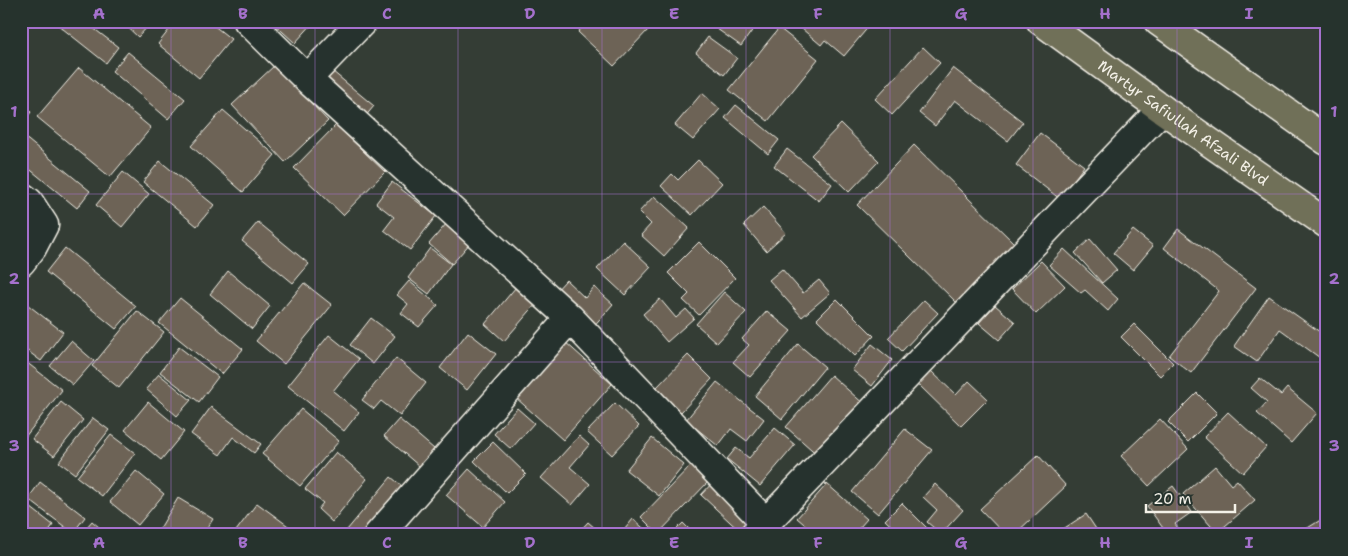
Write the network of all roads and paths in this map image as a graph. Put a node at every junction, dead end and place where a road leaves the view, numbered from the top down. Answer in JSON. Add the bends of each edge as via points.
{"nodes":[{"id":1,"x":248,"y":21,"type":"edge"},
{"id":2,"x":363,"y":21,"type":"edge"},
{"id":3,"x":1041,"y":21,"type":"edge"},
{"id":4,"x":1158,"y":21,"type":"edge"},
{"id":5,"x":307,"y":79,"type":"junction"},
{"id":6,"x":1162,"y":109,"type":"junction"},
{"id":7,"x":1327,"y":141,"type":"edge"},
{"id":8,"x":21,"y":196,"type":"edge"},
{"id":9,"x":1327,"y":224,"type":"edge"},
{"id":10,"x":21,"y":262,"type":"edge"},
{"id":11,"x":570,"y":318,"type":"junction"},
{"id":12,"x":759,"y":528,"type":"edge"},
{"id":13,"x":378,"y":535,"type":"edge"}],
"edges":[{"from":1,"to":5,"type":"street"},
{"from":2,"to":5,"type":"street"},
{"from":3,"to":6,"type":"main road","name":"Martyr Safiullah Afzali Blvd"},
{"from":4,"to":7,"type":"main road"},
{"from":5,"to":11,"type":"street"},
{"from":6,"to":9,"type":"main road","name":"Martyr Safiullah Afzali Blvd"},
{"from":6,"to":12,"type":"street"},
{"from":8,"to":10,"type":"street","via":[[29,202],[44,225]]},
{"from":11,"to":12,"type":"street"},
{"from":11,"to":13,"type":"street"}]}
